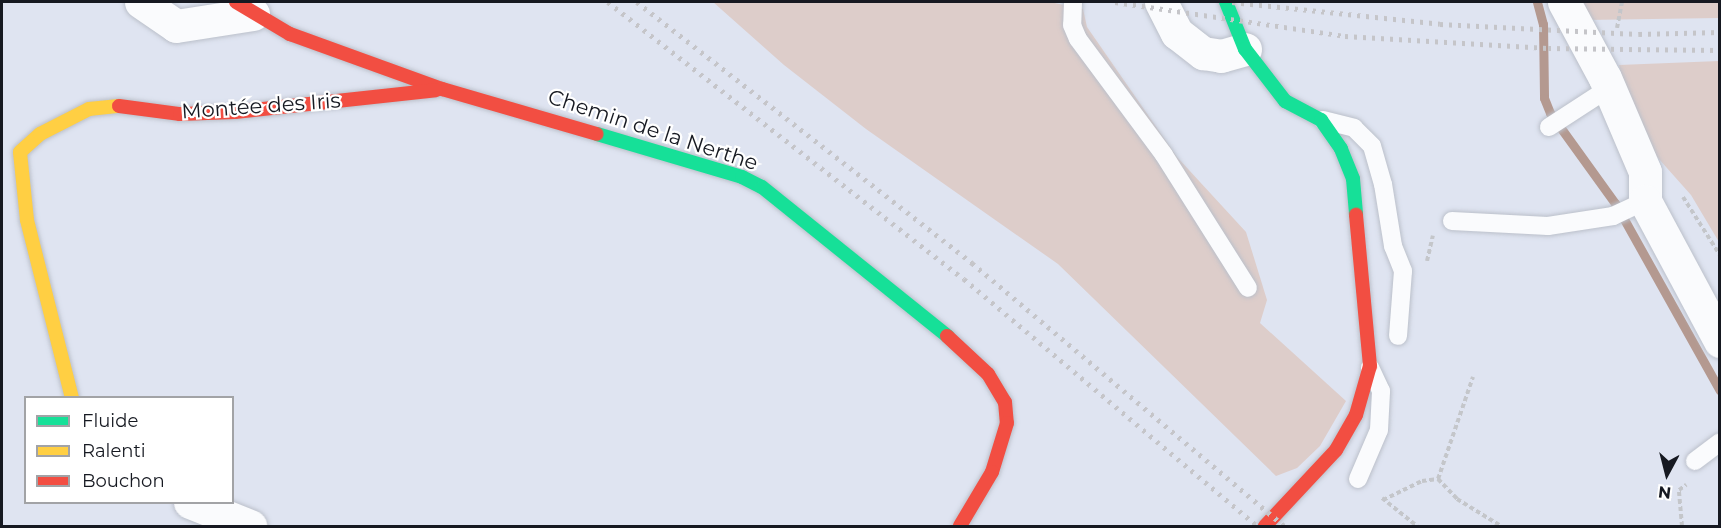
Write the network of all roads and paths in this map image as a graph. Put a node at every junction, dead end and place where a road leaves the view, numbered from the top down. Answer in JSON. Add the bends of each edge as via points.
{"nodes":[{"id":1,"x":141,"y":2,"type":"edge"},
{"id":2,"x":1073,"y":2,"type":"edge"},
{"id":3,"x":1161,"y":2,"type":"edge"},
{"id":4,"x":1226,"y":2,"type":"edge"},
{"id":5,"x":1564,"y":2,"type":"edge"},
{"id":6,"x":244,"y":8,"type":"edge"},
{"id":7,"x":1245,"y":49,"type":"junction"},
{"id":8,"x":1609,"y":88,"type":"junction"},
{"id":9,"x":442,"y":89,"type":"junction"},
{"id":10,"x":1321,"y":120,"type":"junction"},
{"id":11,"x":1549,"y":127,"type":"dead end"},
{"id":12,"x":1628,"y":209,"type":"junction"},
{"id":13,"x":1452,"y":221,"type":"joint"},
{"id":14,"x":1403,"y":271,"type":"junction"},
{"id":15,"x":1248,"y":288,"type":"dead end"},
{"id":16,"x":1398,"y":336,"type":"dead end"},
{"id":17,"x":1719,"y":340,"type":"edge"},
{"id":18,"x":1370,"y":366,"type":"junction"},
{"id":19,"x":1473,"y":377,"type":"dead end"},
{"id":20,"x":71,"y":396,"type":"edge"},
{"id":21,"x":1719,"y":442,"type":"edge"},
{"id":22,"x":1695,"y":461,"type":"dead end"},
{"id":23,"x":1438,"y":478,"type":"junction"},
{"id":24,"x":1358,"y":479,"type":"joint"},
{"id":25,"x":1383,"y":500,"type":"junction"},
{"id":26,"x":195,"y":504,"type":"edge"},
{"id":27,"x":250,"y":526,"type":"edge"},
{"id":28,"x":960,"y":526,"type":"edge"},
{"id":29,"x":1265,"y":526,"type":"edge"},
{"id":30,"x":1417,"y":526,"type":"edge"},
{"id":31,"x":1501,"y":526,"type":"edge"}],
"edges":[{"from":1,"to":6,"type":"street","via":[[176,26]]},
{"from":2,"to":15,"type":"lane","via":[[1072,25],[1078,39],[1164,155]]},
{"from":3,"to":7,"type":"street","via":[[1177,33],[1203,53],[1221,57]]},
{"from":4,"to":7,"type":"street"},
{"from":5,"to":8,"type":"street"},
{"from":6,"to":9,"type":"street","name":"Chemin de la Nerthe","via":[[290,34]]},
{"from":7,"to":10,"type":"street","via":[[1285,101]]},
{"from":8,"to":11,"type":"lane"},
{"from":8,"to":12,"type":"street","via":[[1645,172]]},
{"from":9,"to":20,"type":"street","name":"Montée des Iris","via":[[235,112],[180,114],[108,107],[89,109],[39,134],[20,152],[27,220]]},
{"from":9,"to":28,"type":"street","name":"Chemin de la Nerthe","via":[[742,177],[762,188],[965,351],[988,374],[1005,402],[1007,423],[992,472]]},
{"from":10,"to":14,"type":"lane","via":[[1354,128],[1372,146],[1393,246]]},
{"from":10,"to":18,"type":"street","via":[[1341,148],[1353,179]]},
{"from":12,"to":13,"type":"lane","via":[[1548,226]]},
{"from":12,"to":17,"type":"street"},
{"from":13,"to":14,"type":"path","via":[[1434,230],[1426,266]]},
{"from":14,"to":16,"type":"lane"},
{"from":18,"to":24,"type":"lane","via":[[1381,391],[1379,430]]},
{"from":18,"to":29,"type":"street","via":[[1356,415],[1336,450]]},
{"from":19,"to":23,"type":"path"},
{"from":21,"to":22,"type":"lane"},
{"from":23,"to":25,"type":"path"},
{"from":23,"to":31,"type":"path","via":[[1457,500]]},
{"from":24,"to":25,"type":"path"},
{"from":25,"to":30,"type":"path"},
{"from":26,"to":27,"type":"street"}]}
